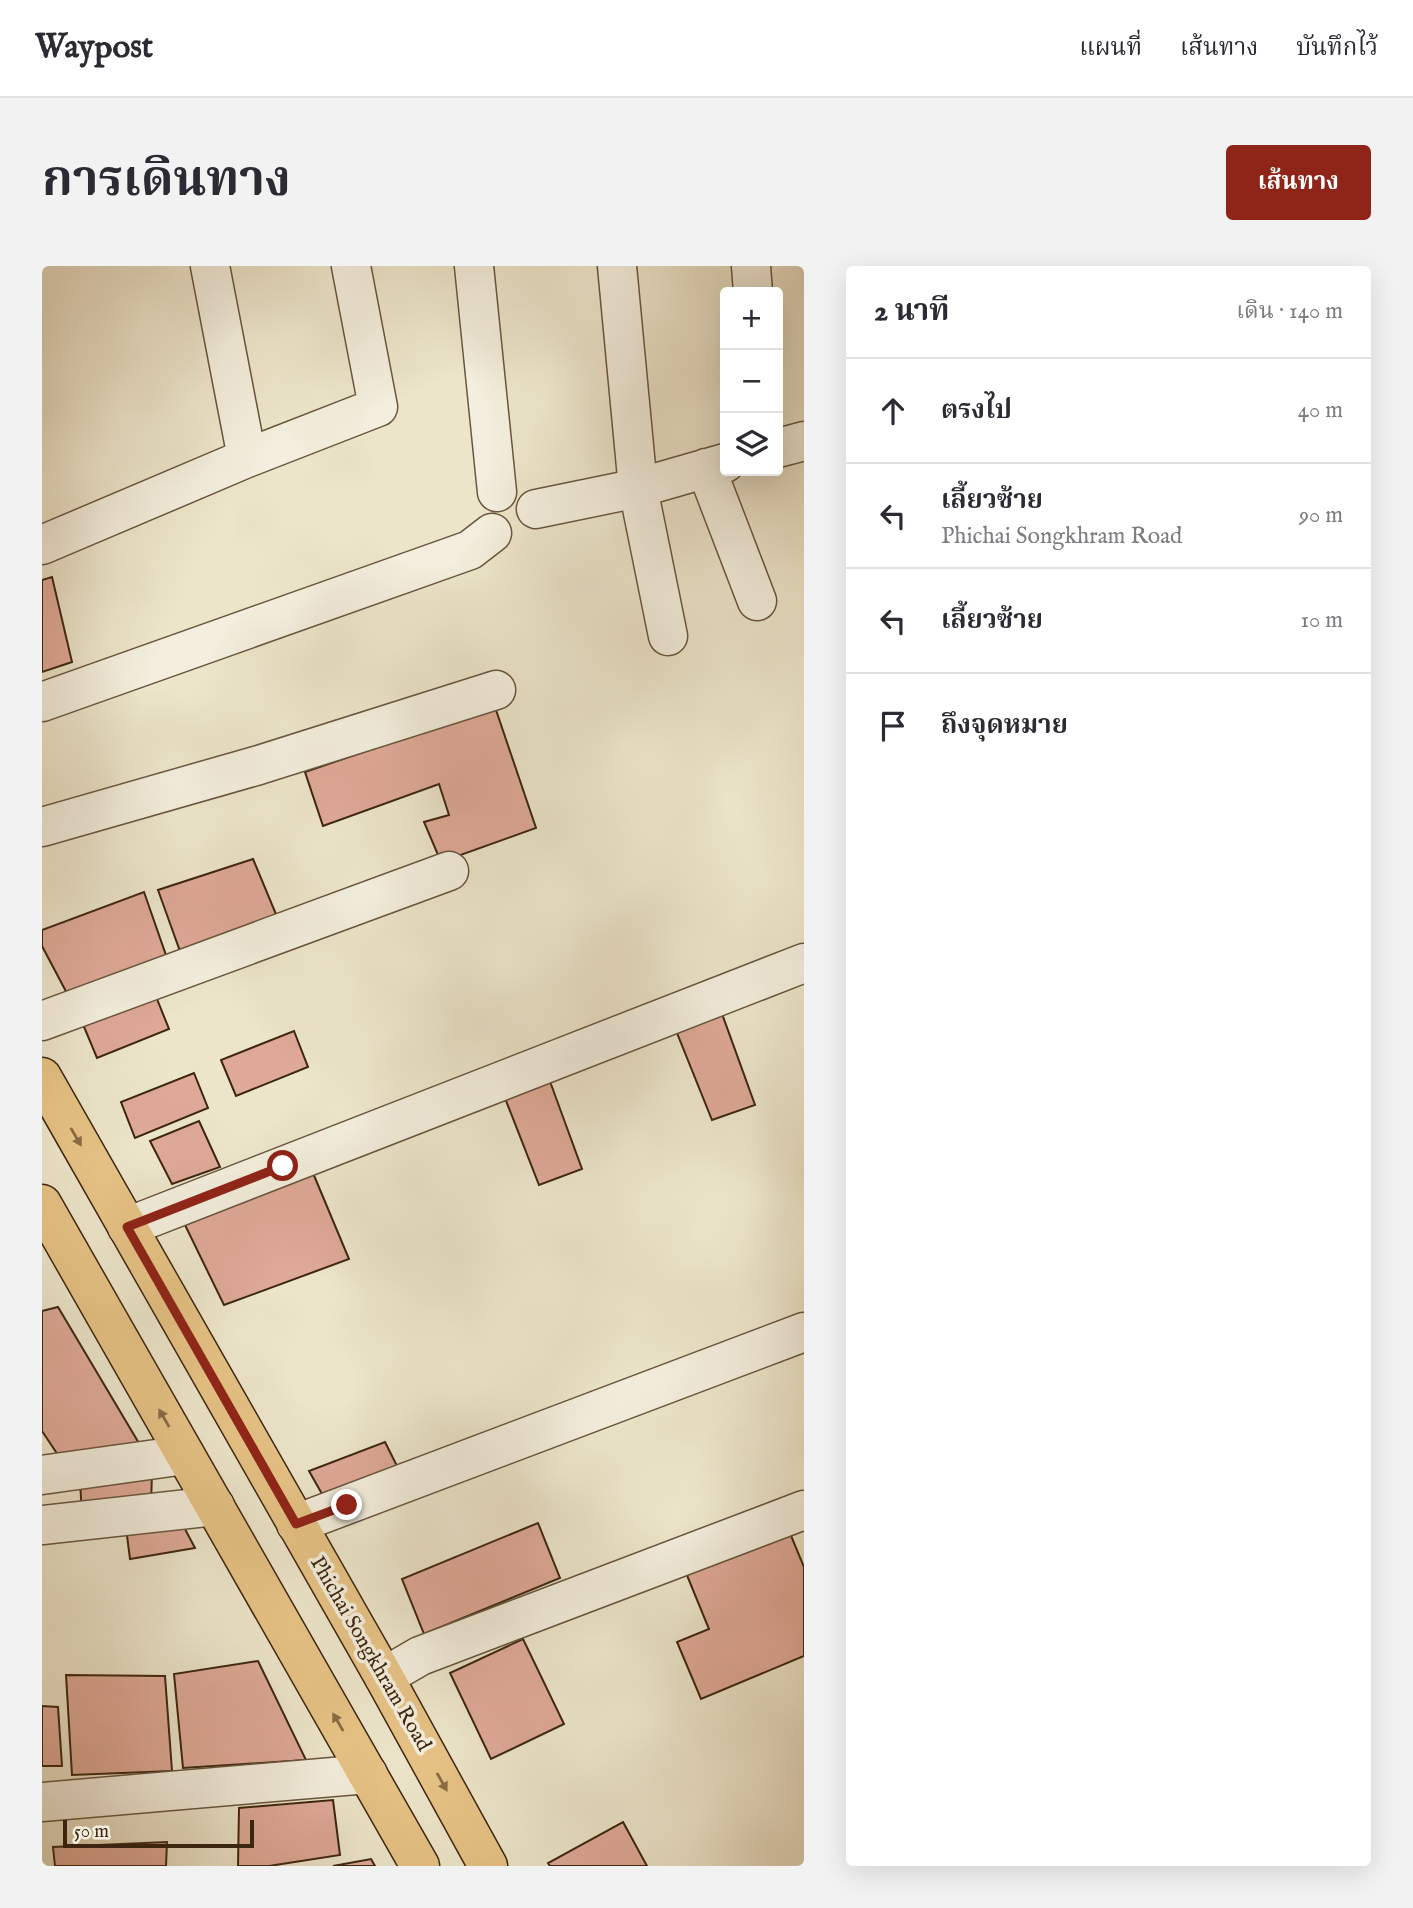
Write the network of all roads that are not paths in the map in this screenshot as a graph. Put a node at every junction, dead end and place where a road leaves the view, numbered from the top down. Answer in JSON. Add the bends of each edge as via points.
{"nodes":[{"id":1,"x":210,"y":266,"type":"edge"},
{"id":2,"x":351,"y":266,"type":"edge"},
{"id":3,"x":474,"y":266,"type":"edge"},
{"id":4,"x":617,"y":266,"type":"edge"},
{"id":5,"x":751,"y":266,"type":"edge"},
{"id":6,"x":753,"y":287,"type":"edge"},
{"id":7,"x":804,"y":441,"type":"edge"},
{"id":8,"x":783,"y":447,"type":"edge"},
{"id":9,"x":247,"y":458,"type":"junction"},
{"id":10,"x":716,"y":466,"type":"edge"},
{"id":11,"x":638,"y":488,"type":"junction"},
{"id":12,"x":497,"y":492,"type":"junction"},
{"id":13,"x":536,"y":509,"type":"junction"},
{"id":14,"x":492,"y":533,"type":"junction"},
{"id":15,"x":42,"y":545,"type":"edge"},
{"id":16,"x":757,"y":601,"type":"dead end"},
{"id":17,"x":668,"y":636,"type":"dead end"},
{"id":18,"x":496,"y":690,"type":"dead end"},
{"id":19,"x":42,"y":702,"type":"edge"},
{"id":20,"x":42,"y":827,"type":"edge"},
{"id":21,"x":449,"y":871,"type":"dead end"},
{"id":22,"x":804,"y":963,"type":"edge"},
{"id":23,"x":42,"y":1021,"type":"edge"},
{"id":24,"x":42,"y":1077,"type":"edge"},
{"id":25,"x":42,"y":1204,"type":"edge"},
{"id":26,"x":127,"y":1227,"type":"junction"},
{"id":27,"x":804,"y":1332,"type":"edge"},
{"id":28,"x":186,"y":1455,"type":"junction"},
{"id":29,"x":42,"y":1475,"type":"edge"},
{"id":30,"x":215,"y":1506,"type":"junction"},
{"id":31,"x":804,"y":1510,"type":"edge"},
{"id":32,"x":296,"y":1524,"type":"junction"},
{"id":33,"x":42,"y":1525,"type":"edge"},
{"id":34,"x":384,"y":1677,"type":"junction"},
{"id":35,"x":368,"y":1774,"type":"junction"},
{"id":36,"x":42,"y":1802,"type":"edge"},
{"id":37,"x":420,"y":1866,"type":"edge"},
{"id":38,"x":488,"y":1866,"type":"edge"}],
"edges":[{"from":1,"to":9,"type":"street"},
{"from":2,"to":9,"type":"street","via":[[378,407]]},
{"from":3,"to":12,"type":"street"},
{"from":4,"to":11,"type":"street"},
{"from":5,"to":6,"type":"street"},
{"from":7,"to":8,"type":"street"},
{"from":9,"to":15,"type":"street"},
{"from":10,"to":11,"type":"street"},
{"from":10,"to":16,"type":"street"},
{"from":11,"to":13,"type":"street"},
{"from":11,"to":17,"type":"street"},
{"from":12,"to":13,"type":"street","via":[[521,491]]},
{"from":12,"to":14,"type":"street","via":[[485,511]]},
{"from":13,"to":14,"type":"street","via":[[527,536],[509,541]]},
{"from":14,"to":19,"type":"street","via":[[470,550]]},
{"from":18,"to":20,"type":"street"},
{"from":21,"to":23,"type":"street"},
{"from":22,"to":26,"type":"street"},
{"from":24,"to":26,"type":"main road","name":"Phichai Songkhram Road","one_way":true},
{"from":28,"to":25,"type":"main road","one_way":true},
{"from":26,"to":32,"type":"main road","name":"Phichai Songkhram Road"},
{"from":27,"to":32,"type":"street"},
{"from":28,"to":29,"type":"street"},
{"from":28,"to":30,"type":"main road"},
{"from":30,"to":33,"type":"street"},
{"from":35,"to":30,"type":"main road","one_way":true},
{"from":31,"to":34,"type":"street","via":[[420,1656]]},
{"from":32,"to":34,"type":"main road","name":"Phichai Songkhram Road"},
{"from":34,"to":38,"type":"main road","name":"Phichai Songkhram Road","one_way":true},
{"from":35,"to":36,"type":"street"},
{"from":35,"to":37,"type":"main road"}]}
